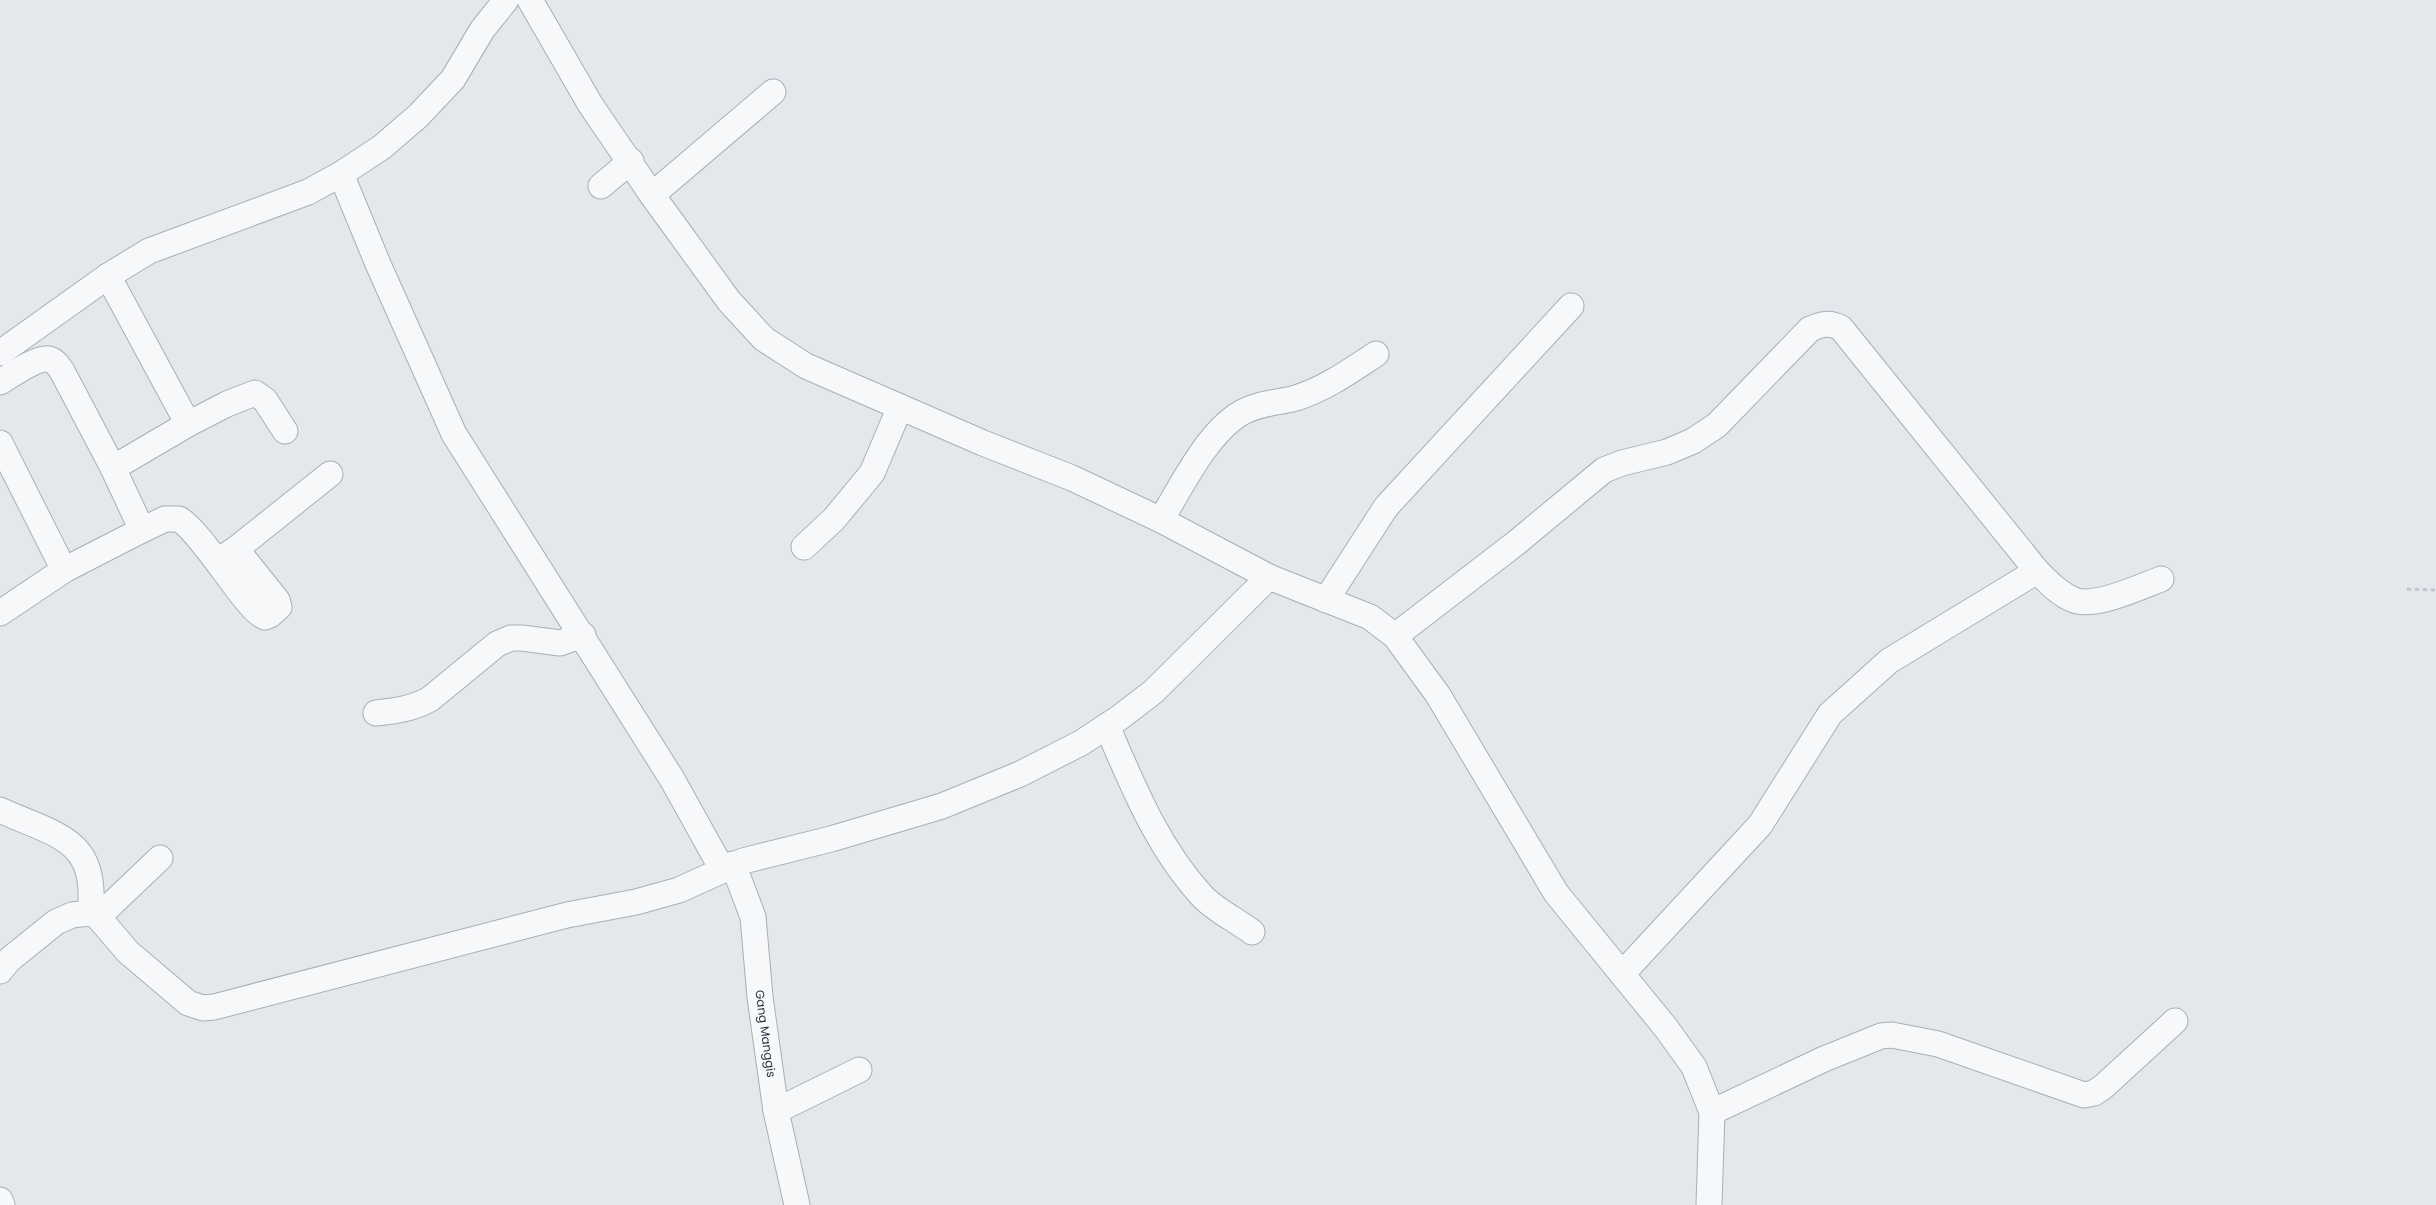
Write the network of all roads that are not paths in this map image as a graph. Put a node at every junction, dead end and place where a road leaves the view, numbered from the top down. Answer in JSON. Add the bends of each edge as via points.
{"nodes":[{"id":1,"x":506,"y":0,"type":"edge"},
{"id":2,"x":530,"y":0,"type":"edge"},
{"id":3,"x":773,"y":92,"type":"dead end"},
{"id":4,"x":631,"y":161,"type":"junction"},
{"id":5,"x":341,"y":174,"type":"junction"},
{"id":6,"x":601,"y":186,"type":"dead end"},
{"id":7,"x":652,"y":195,"type":"junction"},
{"id":8,"x":108,"y":276,"type":"junction"},
{"id":9,"x":1571,"y":306,"type":"dead end"},
{"id":10,"x":0,"y":353,"type":"edge"},
{"id":11,"x":1376,"y":354,"type":"dead end"},
{"id":12,"x":0,"y":382,"type":"edge"},
{"id":13,"x":900,"y":407,"type":"junction"},
{"id":14,"x":188,"y":424,"type":"junction"},
{"id":15,"x":285,"y":431,"type":"dead end"},
{"id":16,"x":0,"y":442,"type":"edge"},
{"id":17,"x":113,"y":468,"type":"junction"},
{"id":18,"x":330,"y":474,"type":"dead end"},
{"id":19,"x":1160,"y":520,"type":"junction"},
{"id":20,"x":142,"y":530,"type":"junction"},
{"id":21,"x":804,"y":548,"type":"dead end"},
{"id":22,"x":64,"y":570,"type":"junction"},
{"id":23,"x":2037,"y":571,"type":"junction"},
{"id":24,"x":1269,"y":577,"type":"junction"},
{"id":25,"x":2161,"y":579,"type":"dead end"},
{"id":26,"x":1326,"y":600,"type":"junction"},
{"id":27,"x":0,"y":613,"type":"edge"},
{"id":28,"x":583,"y":635,"type":"junction"},
{"id":29,"x":1395,"y":636,"type":"junction"},
{"id":30,"x":376,"y":713,"type":"dead end"},
{"id":31,"x":1107,"y":726,"type":"junction"},
{"id":32,"x":0,"y":810,"type":"edge"},
{"id":33,"x":160,"y":858,"type":"dead end"},
{"id":34,"x":728,"y":867,"type":"junction"},
{"id":35,"x":94,"y":915,"type":"junction"},
{"id":36,"x":1252,"y":932,"type":"dead end"},
{"id":37,"x":0,"y":972,"type":"edge"},
{"id":38,"x":1622,"y":974,"type":"junction"},
{"id":39,"x":2175,"y":1021,"type":"dead end"},
{"id":40,"x":859,"y":1070,"type":"dead end"},
{"id":41,"x":776,"y":1111,"type":"junction"},
{"id":42,"x":1712,"y":1112,"type":"junction"},
{"id":43,"x":0,"y":1200,"type":"edge"},
{"id":44,"x":2,"y":1205,"type":"edge"},
{"id":45,"x":797,"y":1205,"type":"edge"},
{"id":46,"x":1709,"y":1205,"type":"edge"}],
"edges":[{"from":1,"to":5,"type":"street","via":[[482,30],[453,79],[418,116],[382,147]]},
{"from":2,"to":4,"type":"street","via":[[590,104]]},
{"from":3,"to":7,"type":"street"},
{"from":4,"to":6,"type":"street"},
{"from":4,"to":7,"type":"street"},
{"from":5,"to":8,"type":"street","via":[[308,192],[149,251]]},
{"from":5,"to":28,"type":"street","name":"Gang Manggis","via":[[454,434]]},
{"from":7,"to":13,"type":"street","via":[[729,301],[764,339],[806,366]]},
{"from":8,"to":10,"type":"street"},
{"from":8,"to":14,"type":"street"},
{"from":9,"to":26,"type":"street","via":[[1386,507]]},
{"from":11,"to":19,"type":"street","via":[[1332,383],[1296,398],[1253,407],[1229,422],[1207,448]]},
{"from":12,"to":17,"type":"street","via":[[34,363],[52,360],[63,373]]},
{"from":13,"to":19,"type":"street","via":[[1072,478]]},
{"from":13,"to":21,"type":"street","via":[[872,473],[834,519]]},
{"from":14,"to":15,"type":"street","via":[[255,393],[266,400]]},
{"from":14,"to":17,"type":"street"},
{"from":16,"to":22,"type":"street"},
{"from":17,"to":20,"type":"street"},
{"from":18,"to":20,"type":"street","via":[[227,555],[179,519],[165,519]]},
{"from":19,"to":24,"type":"street"},
{"from":20,"to":22,"type":"street"},
{"from":22,"to":27,"type":"street"},
{"from":23,"to":25,"type":"street","via":[[2056,590],[2076,600],[2095,602]]},
{"from":23,"to":29,"type":"street","via":[[1841,328],[1832,323],[1821,324],[1800,339],[1717,425],[1694,441],[1667,452],[1604,470]]},
{"from":23,"to":38,"type":"street","via":[[1889,661],[1830,714],[1760,825]]},
{"from":24,"to":26,"type":"street"},
{"from":24,"to":31,"type":"street","via":[[1153,692]]},
{"from":26,"to":29,"type":"street","via":[[1370,618]]},
{"from":28,"to":30,"type":"street","via":[[560,643],[511,638],[497,644],[430,699],[404,710]]},
{"from":28,"to":34,"type":"street","name":"Gang Manggis"},
{"from":29,"to":38,"type":"street","via":[[1448,711],[1556,893]]},
{"from":31,"to":34,"type":"street","via":[[1020,774],[942,806]]},
{"from":31,"to":36,"type":"street","via":[[1142,810],[1161,842],[1203,897]]},
{"from":32,"to":35,"type":"street","via":[[58,835],[76,848],[87,863]]},
{"from":33,"to":35,"type":"street"},
{"from":34,"to":35,"type":"street","via":[[679,890],[636,902],[567,915],[203,1008],[188,1003],[128,952]]},
{"from":34,"to":41,"type":"street","name":"Gang Manggis","via":[[753,917]]},
{"from":35,"to":37,"type":"street","via":[[72,915],[56,922],[9,960]]},
{"from":38,"to":42,"type":"street","via":[[1694,1067]]},
{"from":39,"to":42,"type":"street","via":[[2103,1087],[2084,1095],[1938,1044],[1892,1035],[1881,1036],[1824,1059]]},
{"from":40,"to":41,"type":"street"},
{"from":41,"to":45,"type":"street","name":"Gang Manggis"},
{"from":42,"to":46,"type":"street"},
{"from":43,"to":44,"type":"street"}]}
